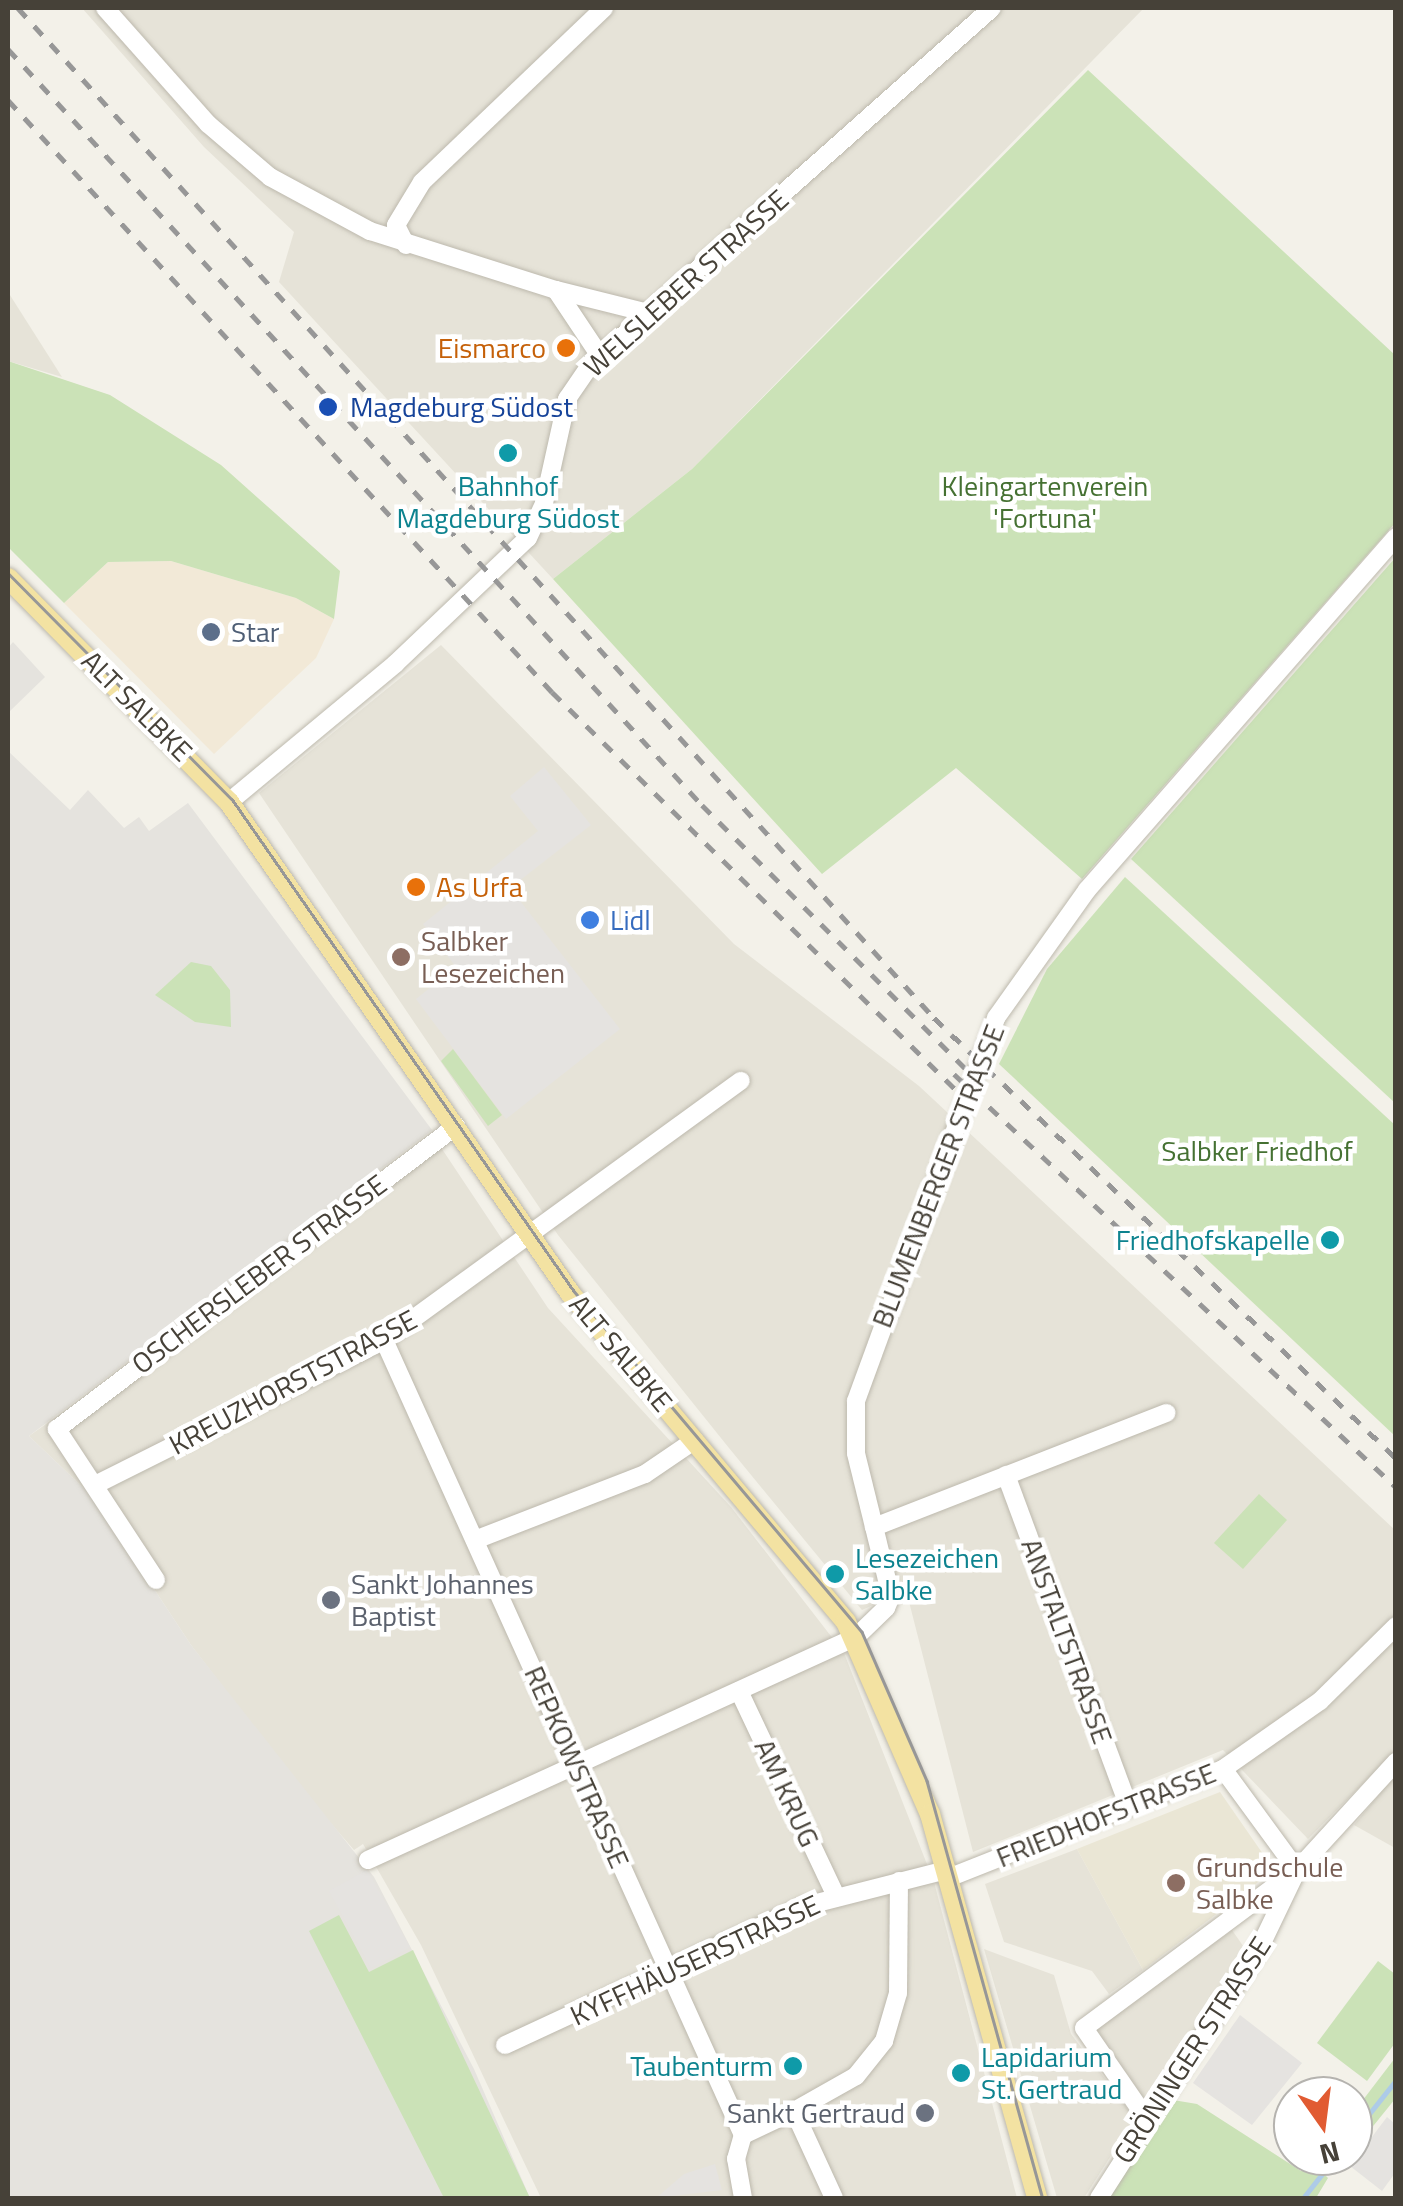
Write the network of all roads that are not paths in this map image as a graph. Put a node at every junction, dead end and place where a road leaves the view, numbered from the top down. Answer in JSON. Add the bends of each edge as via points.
{"nodes":[{"id":1,"x":105,"y":8,"type":"edge"},
{"id":2,"x":604,"y":8,"type":"edge"},
{"id":3,"x":992,"y":8,"type":"edge"},
{"id":4,"x":406,"y":245,"type":"junction"},
{"id":5,"x":556,"y":290,"type":"junction"},
{"id":6,"x":648,"y":314,"type":"junction"},
{"id":7,"x":600,"y":356,"type":"junction"},
{"id":8,"x":1396,"y":538,"type":"edge"},
{"id":9,"x":8,"y":578,"type":"edge"},
{"id":10,"x":229,"y":802,"type":"junction"},
{"id":11,"x":742,"y":1081,"type":"dead end"},
{"id":12,"x":456,"y":1126,"type":"junction"},
{"id":13,"x":531,"y":1239,"type":"junction"},
{"id":14,"x":384,"y":1340,"type":"junction"},
{"id":15,"x":1167,"y":1413,"type":"dead end"},
{"id":16,"x":694,"y":1440,"type":"junction"},
{"id":17,"x":1006,"y":1475,"type":"junction"},
{"id":18,"x":100,"y":1483,"type":"junction"},
{"id":19,"x":874,"y":1527,"type":"junction"},
{"id":20,"x":475,"y":1540,"type":"junction"},
{"id":21,"x":156,"y":1580,"type":"dead end"},
{"id":22,"x":1396,"y":1626,"type":"edge"},
{"id":23,"x":856,"y":1638,"type":"junction"},
{"id":24,"x":739,"y":1691,"type":"junction"},
{"id":25,"x":576,"y":1762,"type":"junction"},
{"id":26,"x":1396,"y":1762,"type":"edge"},
{"id":27,"x":1223,"y":1769,"type":"junction"},
{"id":28,"x":1129,"y":1807,"type":"junction"},
{"id":29,"x":368,"y":1860,"type":"dead end"},
{"id":30,"x":1297,"y":1870,"type":"junction"},
{"id":31,"x":947,"y":1874,"type":"junction"},
{"id":32,"x":899,"y":1881,"type":"junction"},
{"id":33,"x":836,"y":1896,"type":"junction"},
{"id":34,"x":666,"y":1968,"type":"junction"},
{"id":35,"x":504,"y":2044,"type":"dead end"},
{"id":36,"x":794,"y":2111,"type":"junction"},
{"id":37,"x":1146,"y":2118,"type":"junction"},
{"id":38,"x":743,"y":2134,"type":"junction"},
{"id":39,"x":742,"y":2198,"type":"edge"},
{"id":40,"x":834,"y":2198,"type":"edge"},
{"id":41,"x":1037,"y":2198,"type":"edge"},
{"id":42,"x":1099,"y":2198,"type":"edge"}],
"edges":[{"from":1,"to":4,"type":"street","via":[[208,124],[270,177],[334,216]]},
{"from":2,"to":4,"type":"street","via":[[430,173],[397,222]]},
{"from":3,"to":6,"type":"street","name":"WELSLEBER STRASSE"},
{"from":4,"to":5,"type":"street"},
{"from":5,"to":6,"type":"street"},
{"from":5,"to":7,"type":"street"},
{"from":6,"to":7,"type":"street","name":"WELSLEBER STRASSE"},
{"from":7,"to":10,"type":"street","name":"WELSLEBER STRASSE","via":[[567,399],[544,503],[528,538],[395,664]]},
{"from":8,"to":19,"type":"street","name":"BLUMENBERGER STRASSE","via":[[1065,917],[996,1018],[858,1391],[854,1438]]},
{"from":9,"to":10,"type":"main road","name":"ALT SALBKE"},
{"from":10,"to":12,"type":"main road","name":"ALT SALBKE"},
{"from":11,"to":13,"type":"street","name":"KREUZHORSTSTRASSE"},
{"from":12,"to":13,"type":"main road","name":"ALT SALBKE"},
{"from":12,"to":18,"type":"street","name":"OSCHERSLEBER STRASSE","via":[[62,1423],[58,1442]]},
{"from":13,"to":14,"type":"street","name":"KREUZHORSTSTRASSE"},
{"from":13,"to":16,"type":"main road","name":"ALT SALBKE"},
{"from":14,"to":18,"type":"street","name":"KREUZHORSTSTRASSE"},
{"from":14,"to":20,"type":"street","name":"REPKOWSTRASSE"},
{"from":15,"to":17,"type":"street"},
{"from":16,"to":20,"type":"street","via":[[645,1474]]},
{"from":16,"to":23,"type":"main road","name":"ALT SALBKE"},
{"from":17,"to":19,"type":"street"},
{"from":17,"to":28,"type":"street","name":"ANSTALTSTRASSE"},
{"from":18,"to":21,"type":"street"},
{"from":19,"to":23,"type":"street","name":"BLUMENBERGER STRASSE","via":[[891,1598]]},
{"from":20,"to":25,"type":"street","name":"REPKOWSTRASSE"},
{"from":22,"to":27,"type":"street","name":"FRIEDHOFSTRASSE","via":[[1308,1711]]},
{"from":23,"to":24,"type":"street"},
{"from":23,"to":31,"type":"main road","name":"ALT SALBKE","via":[[916,1773]]},
{"from":24,"to":25,"type":"street"},
{"from":24,"to":33,"type":"street","name":"AM KRUG"},
{"from":25,"to":29,"type":"street"},
{"from":25,"to":34,"type":"street","name":"REPKOWSTRASSE"},
{"from":26,"to":30,"type":"street","name":"GRÖNINGER STRASSE"},
{"from":27,"to":28,"type":"street","name":"FRIEDHOFSTRASSE"},
{"from":27,"to":30,"type":"street"},
{"from":28,"to":31,"type":"street","name":"FRIEDHOFSTRASSE"},
{"from":30,"to":37,"type":"street","name":"GRÖNINGER STRASSE","via":[[1260,1947]]},
{"from":30,"to":37,"type":"street","via":[[1084,2028]]},
{"from":31,"to":32,"type":"street","name":"KYFFHÄUSERSTRASSE"},
{"from":31,"to":41,"type":"main road","name":"ALT SALBKE"},
{"from":32,"to":33,"type":"street","name":"KYFFHÄUSERSTRASSE"},
{"from":32,"to":36,"type":"street","via":[[898,1993],[884,2041],[856,2076]]},
{"from":33,"to":34,"type":"street","name":"KYFFHÄUSERSTRASSE"},
{"from":34,"to":35,"type":"street","name":"KYFFHÄUSERSTRASSE"},
{"from":34,"to":38,"type":"street","name":"REPKOWSTRASSE"},
{"from":36,"to":38,"type":"street"},
{"from":36,"to":40,"type":"street"},
{"from":37,"to":42,"type":"street","name":"GRÖNINGER STRASSE"},
{"from":38,"to":39,"type":"street","name":"REPKOWSTRASSE","via":[[736,2159]]}]}
